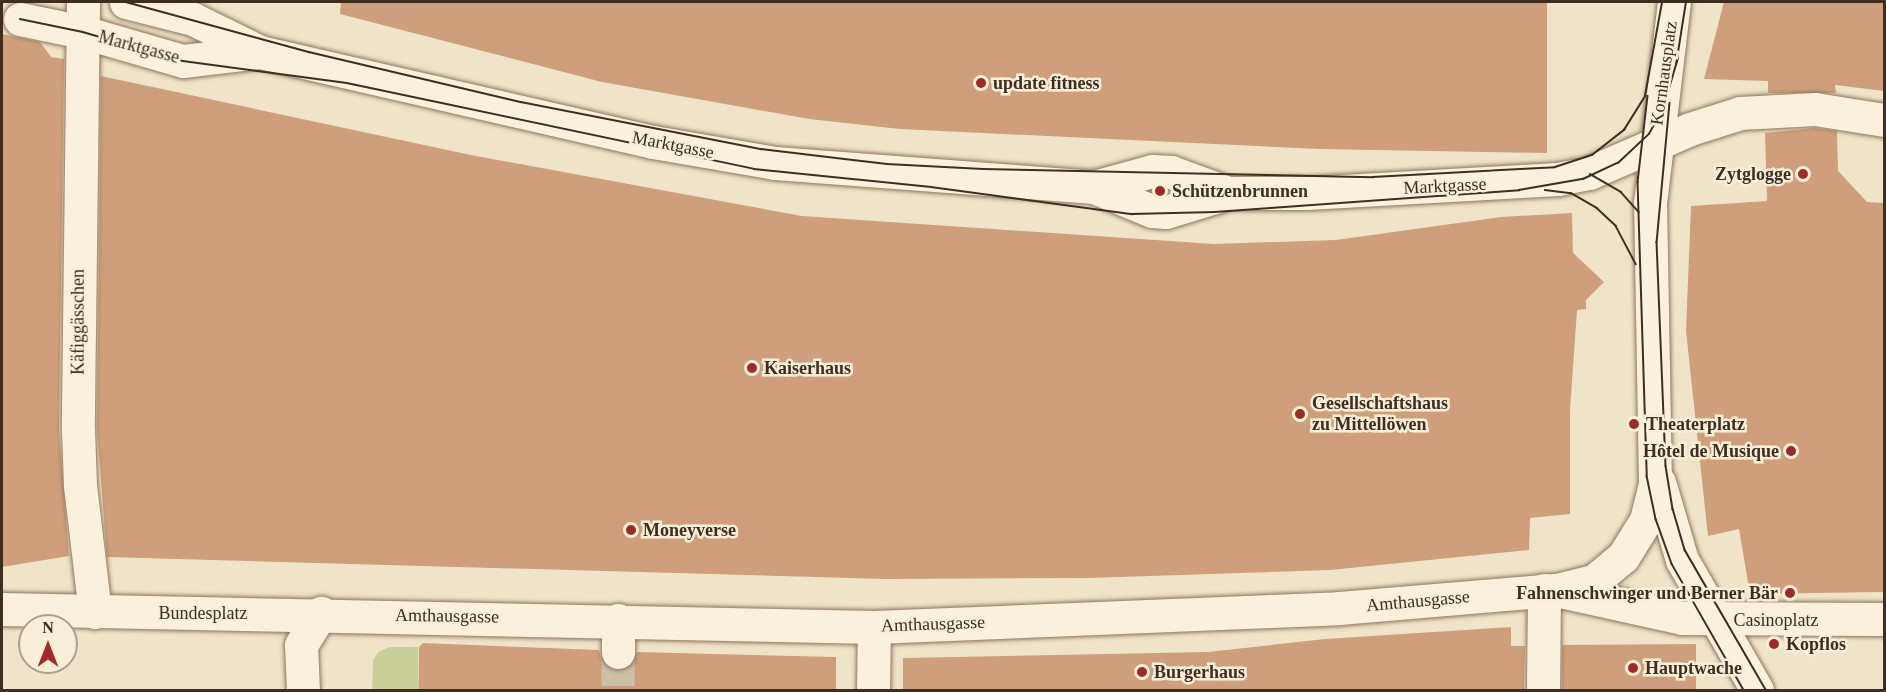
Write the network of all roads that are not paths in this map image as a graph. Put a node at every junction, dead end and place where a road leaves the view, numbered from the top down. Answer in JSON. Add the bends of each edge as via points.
{"nodes":[{"id":1,"x":126,"y":2,"type":"edge"},
{"id":2,"x":1674,"y":2,"type":"edge"},
{"id":3,"x":83,"y":17,"type":"edge"},
{"id":4,"x":20,"y":19,"type":"dead end"},
{"id":5,"x":260,"y":52,"type":"junction"},
{"id":6,"x":1884,"y":120,"type":"edge"},
{"id":7,"x":1655,"y":144,"type":"junction"},
{"id":8,"x":1657,"y":459,"type":"junction"},
{"id":9,"x":1544,"y":590,"type":"junction"},
{"id":10,"x":2,"y":609,"type":"edge"},
{"id":11,"x":95,"y":612,"type":"junction"},
{"id":12,"x":321,"y":613,"type":"junction"},
{"id":13,"x":1715,"y":619,"type":"junction"},
{"id":14,"x":1884,"y":619,"type":"edge"},
{"id":15,"x":618,"y":620,"type":"junction"},
{"id":16,"x":874,"y":627,"type":"junction"},
{"id":17,"x":618,"y":652,"type":"tunnel mouth"},
{"id":18,"x":303,"y":690,"type":"edge"},
{"id":19,"x":873,"y":690,"type":"edge"},
{"id":20,"x":1543,"y":690,"type":"edge"},
{"id":21,"x":1757,"y":690,"type":"edge"}],
"edges":[{"from":1,"to":5,"type":"street","name":"Marktgasse","via":[[193,19]]},
{"from":2,"to":7,"type":"street","name":"Kornhausplatz"},
{"from":3,"to":4,"type":"street","name":"Marktgasse"},
{"from":3,"to":5,"type":"street","name":"Marktgasse","via":[[183,61]]},
{"from":3,"to":11,"type":"street","name":"Käfiggässchen","via":[[78,406],[80,484]]},
{"from":5,"to":7,"type":"street","name":"Marktgasse","via":[[652,142],[775,163],[1094,187],[1152,171],[1172,172],[1228,193],[1306,193],[1558,179],[1594,171]]},
{"from":6,"to":7,"type":"street","name":"Marktgasse","via":[[1839,111],[1756,111],[1723,117]]},
{"from":7,"to":8,"type":"street","via":[[1650,203]]},
{"from":8,"to":9,"type":"street","via":[[1650,511],[1623,557],[1587,584]]},
{"from":8,"to":13,"type":"street","via":[[1666,516],[1676,546]]},
{"from":9,"to":13,"type":"street","via":[[1570,592],[1682,618]]},
{"from":9,"to":16,"type":"street","name":"Amthausgasse","via":[[1340,608]]},
{"from":9,"to":20,"type":"street"},
{"from":10,"to":11,"type":"street","name":"Bundesplatz"},
{"from":11,"to":12,"type":"street","name":"Bundesplatz"},
{"from":12,"to":15,"type":"street","name":"Amthausgasse"},
{"from":12,"to":18,"type":"street","via":[[301,645]]},
{"from":13,"to":14,"type":"street","name":"Casinoplatz"},
{"from":13,"to":21,"type":"street","name":"Casinoplatz"},
{"from":15,"to":16,"type":"street","name":"Amthausgasse"},
{"from":15,"to":17,"type":"street"},
{"from":16,"to":19,"type":"street"}]}
